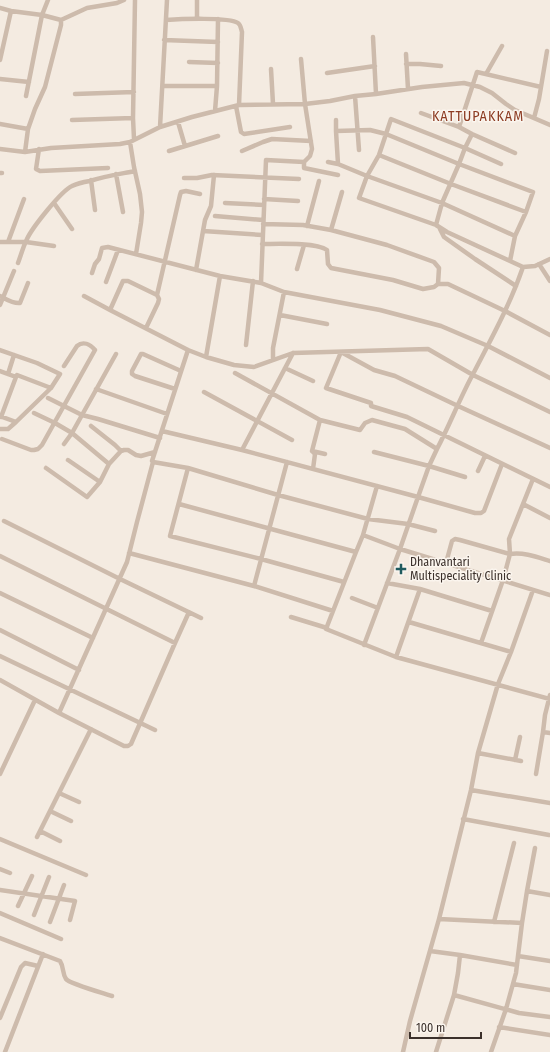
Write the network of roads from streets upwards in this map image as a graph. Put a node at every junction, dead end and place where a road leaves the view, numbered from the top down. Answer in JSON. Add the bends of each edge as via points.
{"nodes":[{"id":1,"x":48,"y":0,"type":"edge"},
{"id":2,"x":124,"y":0,"type":"edge"},
{"id":3,"x":135,"y":0,"type":"edge"},
{"id":4,"x":167,"y":0,"type":"edge"},
{"id":5,"x":197,"y":0,"type":"edge"},
{"id":6,"x":0,"y":8,"type":"edge"},
{"id":7,"x":11,"y":11,"type":"junction"},
{"id":8,"x":42,"y":15,"type":"junction"},
{"id":9,"x":197,"y":19,"type":"junction"},
{"id":10,"x":218,"y":19,"type":"junction"},
{"id":11,"x":61,"y":20,"type":"junction"},
{"id":12,"x":166,"y":20,"type":"junction"},
{"id":13,"x":373,"y":37,"type":"dead end"},
{"id":14,"x":164,"y":40,"type":"junction"},
{"id":15,"x":218,"y":42,"type":"junction"},
{"id":16,"x":502,"y":46,"type":"dead end"},
{"id":17,"x":547,"y":51,"type":"dead end"},
{"id":18,"x":406,"y":54,"type":"dead end"},
{"id":19,"x":301,"y":59,"type":"dead end"},
{"id":20,"x":0,"y":60,"type":"edge"},
{"id":21,"x":189,"y":62,"type":"dead end"},
{"id":22,"x":218,"y":63,"type":"junction"},
{"id":23,"x":406,"y":64,"type":"junction"},
{"id":24,"x":375,"y":66,"type":"junction"},
{"id":25,"x":441,"y":66,"type":"dead end"},
{"id":26,"x":270,"y":69,"type":"dead end"},
{"id":27,"x":327,"y":73,"type":"dead end"},
{"id":28,"x":486,"y":74,"type":"junction"},
{"id":29,"x":0,"y":79,"type":"edge"},
{"id":30,"x":29,"y":82,"type":"junction"},
{"id":31,"x":474,"y":85,"type":"junction"},
{"id":32,"x":163,"y":86,"type":"junction"},
{"id":33,"x":217,"y":86,"type":"junction"},
{"id":34,"x":541,"y":87,"type":"junction"},
{"id":35,"x":408,"y":89,"type":"junction"},
{"id":36,"x":134,"y":92,"type":"junction"},
{"id":37,"x":75,"y":94,"type":"dead end"},
{"id":38,"x":376,"y":94,"type":"junction"},
{"id":39,"x":26,"y":96,"type":"dead end"},
{"id":40,"x":355,"y":96,"type":"junction"},
{"id":41,"x":273,"y":104,"type":"junction"},
{"id":42,"x":305,"y":104,"type":"junction"},
{"id":43,"x":238,"y":105,"type":"junction"},
{"id":44,"x":215,"y":111,"type":"junction"},
{"id":45,"x":420,"y":113,"type":"dead end"},
{"id":46,"x":133,"y":118,"type":"junction"},
{"id":47,"x":534,"y":118,"type":"junction"},
{"id":48,"x":72,"y":120,"type":"dead end"},
{"id":49,"x":336,"y":120,"type":"dead end"},
{"id":50,"x":178,"y":122,"type":"junction"},
{"id":51,"x":0,"y":124,"type":"edge"},
{"id":52,"x":550,"y":125,"type":"edge"},
{"id":53,"x":160,"y":127,"type":"junction"},
{"id":54,"x":290,"y":127,"type":"dead end"},
{"id":55,"x":459,"y":127,"type":"junction"},
{"id":56,"x":28,"y":129,"type":"junction"},
{"id":57,"x":358,"y":130,"type":"junction"},
{"id":58,"x":336,"y":131,"type":"junction"},
{"id":59,"x":386,"y":134,"type":"junction"},
{"id":60,"x":472,"y":134,"type":"junction"},
{"id":61,"x":218,"y":136,"type":"dead end"},
{"id":62,"x":132,"y":140,"type":"junction"},
{"id":63,"x":311,"y":141,"type":"junction"},
{"id":64,"x":185,"y":146,"type":"junction"},
{"id":65,"x":465,"y":148,"type":"junction"},
{"id":66,"x":0,"y":149,"type":"edge"},
{"id":67,"x":39,"y":149,"type":"junction"},
{"id":68,"x":359,"y":150,"type":"dead end"},
{"id":69,"x":169,"y":151,"type":"dead end"},
{"id":70,"x":242,"y":151,"type":"dead end"},
{"id":71,"x":25,"y":152,"type":"junction"},
{"id":72,"x":515,"y":153,"type":"dead end"},
{"id":73,"x":379,"y":155,"type":"junction"},
{"id":74,"x":304,"y":162,"type":"junction"},
{"id":75,"x":328,"y":162,"type":"dead end"},
{"id":76,"x":338,"y":164,"type":"junction"},
{"id":77,"x":459,"y":164,"type":"junction"},
{"id":78,"x":501,"y":164,"type":"dead end"},
{"id":79,"x":108,"y":168,"type":"dead end"},
{"id":80,"x":135,"y":171,"type":"junction"},
{"id":81,"x":116,"y":174,"type":"junction"},
{"id":82,"x":214,"y":175,"type":"junction"},
{"id":83,"x":338,"y":175,"type":"dead end"},
{"id":84,"x":367,"y":176,"type":"junction"},
{"id":85,"x":184,"y":178,"type":"dead end"},
{"id":86,"x":265,"y":178,"type":"junction"},
{"id":87,"x":299,"y":179,"type":"dead end"},
{"id":88,"x":91,"y":180,"type":"junction"},
{"id":89,"x":318,"y":181,"type":"dead end"},
{"id":90,"x":451,"y":184,"type":"junction"},
{"id":91,"x":342,"y":192,"type":"dead end"},
{"id":92,"x":200,"y":194,"type":"dead end"},
{"id":93,"x":264,"y":198,"type":"junction"},
{"id":94,"x":24,"y":199,"type":"dead end"},
{"id":95,"x":298,"y":201,"type":"dead end"},
{"id":96,"x":54,"y":203,"type":"junction"},
{"id":97,"x":225,"y":203,"type":"dead end"},
{"id":98,"x":442,"y":203,"type":"junction"},
{"id":99,"x":264,"y":205,"type":"junction"},
{"id":100,"x":95,"y":210,"type":"dead end"},
{"id":101,"x":123,"y":212,"type":"dead end"},
{"id":102,"x":526,"y":212,"type":"junction"},
{"id":103,"x":215,"y":216,"type":"dead end"},
{"id":104,"x":263,"y":222,"type":"junction"},
{"id":105,"x":307,"y":226,"type":"junction"},
{"id":106,"x":438,"y":226,"type":"junction"},
{"id":107,"x":72,"y":229,"type":"dead end"},
{"id":108,"x":332,"y":230,"type":"junction"},
{"id":109,"x":203,"y":231,"type":"junction"},
{"id":110,"x":262,"y":234,"type":"junction"},
{"id":111,"x":515,"y":236,"type":"junction"},
{"id":112,"x":0,"y":242,"type":"edge"},
{"id":113,"x":8,"y":242,"type":"junction"},
{"id":114,"x":26,"y":242,"type":"junction"},
{"id":115,"x":262,"y":244,"type":"junction"},
{"id":116,"x":304,"y":245,"type":"junction"},
{"id":117,"x":54,"y":246,"type":"dead end"},
{"id":118,"x":118,"y":250,"type":"junction"},
{"id":119,"x":136,"y":254,"type":"junction"},
{"id":120,"x":550,"y":260,"type":"edge"},
{"id":121,"x":510,"y":261,"type":"junction"},
{"id":122,"x":165,"y":262,"type":"junction"},
{"id":123,"x":18,"y":263,"type":"dead end"},
{"id":124,"x":539,"y":264,"type":"junction"},
{"id":125,"x":523,"y":267,"type":"junction"},
{"id":126,"x":297,"y":269,"type":"dead end"},
{"id":127,"x":196,"y":270,"type":"junction"},
{"id":128,"x":14,"y":271,"type":"dead end"},
{"id":129,"x":92,"y":273,"type":"dead end"},
{"id":130,"x":220,"y":276,"type":"junction"},
{"id":131,"x":253,"y":281,"type":"junction"},
{"id":132,"x":550,"y":281,"type":"edge"},
{"id":133,"x":106,"y":282,"type":"dead end"},
{"id":134,"x":260,"y":282,"type":"junction"},
{"id":135,"x":28,"y":283,"type":"dead end"},
{"id":136,"x":438,"y":284,"type":"junction"},
{"id":137,"x":516,"y":286,"type":"junction"},
{"id":138,"x":284,"y":292,"type":"junction"},
{"id":139,"x":157,"y":295,"type":"junction"},
{"id":140,"x":84,"y":296,"type":"dead end"},
{"id":141,"x":1,"y":297,"type":"edge"},
{"id":142,"x":0,"y":305,"type":"edge"},
{"id":143,"x":110,"y":310,"type":"junction"},
{"id":144,"x":505,"y":311,"type":"junction"},
{"id":145,"x":280,"y":315,"type":"junction"},
{"id":146,"x":327,"y":324,"type":"dead end"},
{"id":147,"x":146,"y":328,"type":"junction"},
{"id":148,"x":550,"y":335,"type":"edge"},
{"id":149,"x":246,"y":345,"type":"dead end"},
{"id":150,"x":488,"y":346,"type":"junction"},
{"id":151,"x":0,"y":350,"type":"edge"},
{"id":152,"x":188,"y":350,"type":"junction"},
{"id":153,"x":340,"y":352,"type":"junction"},
{"id":154,"x":293,"y":353,"type":"junction"},
{"id":155,"x":116,"y":354,"type":"dead end"},
{"id":156,"x":14,"y":355,"type":"junction"},
{"id":157,"x":206,"y":357,"type":"junction"},
{"id":158,"x":273,"y":360,"type":"junction"},
{"id":159,"x":64,"y":366,"type":"dead end"},
{"id":160,"x":285,"y":368,"type":"junction"},
{"id":161,"x":0,"y":371,"type":"edge"},
{"id":162,"x":181,"y":371,"type":"junction"},
{"id":163,"x":235,"y":373,"type":"dead end"},
{"id":164,"x":8,"y":374,"type":"junction"},
{"id":165,"x":473,"y":375,"type":"junction"},
{"id":166,"x":16,"y":377,"type":"junction"},
{"id":167,"x":550,"y":378,"type":"edge"},
{"id":168,"x":313,"y":381,"type":"dead end"},
{"id":169,"x":51,"y":388,"type":"junction"},
{"id":170,"x":96,"y":388,"type":"junction"},
{"id":171,"x":175,"y":389,"type":"junction"},
{"id":172,"x":204,"y":392,"type":"dead end"},
{"id":173,"x":272,"y":394,"type":"junction"},
{"id":174,"x":48,"y":398,"type":"dead end"},
{"id":175,"x":64,"y":406,"type":"junction"},
{"id":176,"x":458,"y":406,"type":"junction"},
{"id":177,"x":550,"y":412,"type":"edge"},
{"id":178,"x":34,"y":413,"type":"dead end"},
{"id":179,"x":167,"y":414,"type":"junction"},
{"id":180,"x":82,"y":415,"type":"junction"},
{"id":181,"x":1,"y":416,"type":"edge"},
{"id":182,"x":320,"y":420,"type":"junction"},
{"id":183,"x":257,"y":421,"type":"junction"},
{"id":184,"x":16,"y":422,"type":"junction"},
{"id":185,"x":55,"y":422,"type":"junction"},
{"id":186,"x":91,"y":426,"type":"dead end"},
{"id":187,"x":0,"y":429,"type":"edge"},
{"id":188,"x":162,"y":431,"type":"junction"},
{"id":189,"x":72,"y":433,"type":"junction"},
{"id":190,"x":444,"y":436,"type":"junction"},
{"id":191,"x":160,"y":438,"type":"junction"},
{"id":192,"x":2,"y":439,"type":"dead end"},
{"id":193,"x":292,"y":440,"type":"dead end"},
{"id":194,"x":64,"y":444,"type":"dead end"},
{"id":195,"x":550,"y":448,"type":"edge"},
{"id":196,"x":436,"y":449,"type":"junction"},
{"id":197,"x":242,"y":450,"type":"junction"},
{"id":198,"x":312,"y":451,"type":"junction"},
{"id":199,"x":120,"y":452,"type":"junction"},
{"id":200,"x":155,"y":452,"type":"junction"},
{"id":201,"x":374,"y":452,"type":"dead end"},
{"id":202,"x":325,"y":454,"type":"dead end"},
{"id":203,"x":485,"y":456,"type":"junction"},
{"id":204,"x":68,"y":460,"type":"dead end"},
{"id":205,"x":152,"y":462,"type":"junction"},
{"id":206,"x":287,"y":462,"type":"junction"},
{"id":207,"x":109,"y":464,"type":"junction"},
{"id":208,"x":502,"y":464,"type":"junction"},
{"id":209,"x":429,"y":466,"type":"junction"},
{"id":210,"x":46,"y":468,"type":"dead end"},
{"id":211,"x":188,"y":468,"type":"junction"},
{"id":212,"x":313,"y":469,"type":"junction"},
{"id":213,"x":478,"y":471,"type":"dead end"},
{"id":214,"x":465,"y":477,"type":"dead end"},
{"id":215,"x":534,"y":479,"type":"junction"},
{"id":216,"x":100,"y":482,"type":"junction"},
{"id":217,"x":377,"y":486,"type":"junction"},
{"id":218,"x":550,"y":488,"type":"edge"},
{"id":219,"x":278,"y":495,"type":"junction"},
{"id":220,"x":418,"y":497,"type":"junction"},
{"id":221,"x":178,"y":504,"type":"junction"},
{"id":222,"x":523,"y":504,"type":"junction"},
{"id":223,"x":550,"y":518,"type":"edge"},
{"id":224,"x":368,"y":519,"type":"junction"},
{"id":225,"x":4,"y":521,"type":"dead end"},
{"id":226,"x":408,"y":524,"type":"junction"},
{"id":227,"x":269,"y":528,"type":"junction"},
{"id":228,"x":435,"y":531,"type":"dead end"},
{"id":229,"x":364,"y":536,"type":"junction"},
{"id":230,"x":400,"y":548,"type":"junction"},
{"id":231,"x":356,"y":552,"type":"junction"},
{"id":232,"x":129,"y":553,"type":"junction"},
{"id":233,"x":510,"y":554,"type":"junction"},
{"id":234,"x":0,"y":556,"type":"edge"},
{"id":235,"x":261,"y":559,"type":"junction"},
{"id":236,"x":550,"y":561,"type":"edge"},
{"id":237,"x":446,"y":563,"type":"junction"},
{"id":238,"x":120,"y":579,"type":"junction"},
{"id":239,"x":503,"y":580,"type":"junction"},
{"id":240,"x":344,"y":582,"type":"junction"},
{"id":241,"x":387,"y":583,"type":"junction"},
{"id":242,"x":254,"y":586,"type":"junction"},
{"id":243,"x":420,"y":589,"type":"junction"},
{"id":244,"x":533,"y":590,"type":"junction"},
{"id":245,"x":0,"y":593,"type":"edge"},
{"id":246,"x":550,"y":595,"type":"edge"},
{"id":247,"x":352,"y":598,"type":"dead end"},
{"id":248,"x":378,"y":608,"type":"junction"},
{"id":249,"x":106,"y":609,"type":"junction"},
{"id":250,"x":492,"y":611,"type":"junction"},
{"id":251,"x":189,"y":612,"type":"junction"},
{"id":252,"x":333,"y":612,"type":"junction"},
{"id":253,"x":291,"y":617,"type":"dead end"},
{"id":254,"x":201,"y":618,"type":"dead end"},
{"id":255,"x":409,"y":622,"type":"junction"},
{"id":256,"x":327,"y":628,"type":"junction"},
{"id":257,"x":0,"y":630,"type":"edge"},
{"id":258,"x":93,"y":638,"type":"junction"},
{"id":259,"x":175,"y":643,"type":"junction"},
{"id":260,"x":481,"y":643,"type":"junction"},
{"id":261,"x":364,"y":645,"type":"junction"},
{"id":262,"x":511,"y":652,"type":"junction"},
{"id":263,"x":0,"y":656,"type":"edge"},
{"id":264,"x":396,"y":657,"type":"junction"},
{"id":265,"x":79,"y":670,"type":"junction"},
{"id":266,"x":0,"y":680,"type":"edge"},
{"id":267,"x":498,"y":684,"type":"junction"},
{"id":268,"x":70,"y":689,"type":"junction"},
{"id":269,"x":550,"y":698,"type":"edge"},
{"id":270,"x":35,"y":700,"type":"junction"},
{"id":271,"x":59,"y":713,"type":"junction"},
{"id":272,"x":140,"y":723,"type":"junction"},
{"id":273,"x":91,"y":729,"type":"junction"},
{"id":274,"x":155,"y":730,"type":"dead end"},
{"id":275,"x":543,"y":732,"type":"junction"},
{"id":276,"x":550,"y":733,"type":"edge"},
{"id":277,"x":520,"y":737,"type":"dead end"},
{"id":278,"x":478,"y":753,"type":"junction"},
{"id":279,"x":515,"y":760,"type":"junction"},
{"id":280,"x":522,"y":761,"type":"dead end"},
{"id":281,"x":0,"y":774,"type":"edge"},
{"id":282,"x":536,"y":774,"type":"dead end"},
{"id":283,"x":471,"y":790,"type":"junction"},
{"id":284,"x":59,"y":793,"type":"junction"},
{"id":285,"x":79,"y":802,"type":"dead end"},
{"id":286,"x":550,"y":803,"type":"edge"},
{"id":287,"x":50,"y":811,"type":"junction"},
{"id":288,"x":464,"y":820,"type":"junction"},
{"id":289,"x":71,"y":821,"type":"dead end"},
{"id":290,"x":40,"y":832,"type":"junction"},
{"id":291,"x":549,"y":835,"type":"dead end"},
{"id":292,"x":37,"y":837,"type":"dead end"},
{"id":293,"x":0,"y":839,"type":"edge"},
{"id":294,"x":60,"y":841,"type":"dead end"},
{"id":295,"x":514,"y":843,"type":"dead end"},
{"id":296,"x":535,"y":848,"type":"dead end"},
{"id":297,"x":0,"y":869,"type":"edge"},
{"id":298,"x":10,"y":873,"type":"dead end"},
{"id":299,"x":86,"y":875,"type":"dead end"},
{"id":300,"x":32,"y":876,"type":"dead end"},
{"id":301,"x":49,"y":877,"type":"dead end"},
{"id":302,"x":64,"y":885,"type":"dead end"},
{"id":303,"x":0,"y":890,"type":"edge"},
{"id":304,"x":527,"y":891,"type":"junction"},
{"id":305,"x":23,"y":894,"type":"junction"},
{"id":306,"x":550,"y":895,"type":"edge"},
{"id":307,"x":41,"y":896,"type":"junction"},
{"id":308,"x":58,"y":899,"type":"junction"},
{"id":309,"x":18,"y":906,"type":"dead end"},
{"id":310,"x":0,"y":913,"type":"edge"},
{"id":311,"x":34,"y":916,"type":"dead end"},
{"id":312,"x":439,"y":919,"type":"junction"},
{"id":313,"x":70,"y":920,"type":"dead end"},
{"id":314,"x":50,"y":922,"type":"dead end"},
{"id":315,"x":494,"y":922,"type":"junction"},
{"id":316,"x":522,"y":923,"type":"junction"},
{"id":317,"x":0,"y":938,"type":"edge"},
{"id":318,"x":61,"y":939,"type":"dead end"},
{"id":319,"x":430,"y":951,"type":"junction"},
{"id":320,"x":43,"y":954,"type":"junction"},
{"id":321,"x":460,"y":955,"type":"junction"},
{"id":322,"x":518,"y":956,"type":"junction"},
{"id":323,"x":550,"y":961,"type":"edge"},
{"id":324,"x":517,"y":965,"type":"junction"},
{"id":325,"x":38,"y":966,"type":"junction"},
{"id":326,"x":513,"y":984,"type":"junction"},
{"id":327,"x":550,"y":990,"type":"edge"},
{"id":328,"x":454,"y":995,"type":"junction"},
{"id":329,"x":112,"y":996,"type":"dead end"},
{"id":330,"x":506,"y":1009,"type":"junction"},
{"id":331,"x":550,"y":1017,"type":"edge"},
{"id":332,"x":0,"y":1018,"type":"edge"},
{"id":333,"x":499,"y":1027,"type":"junction"},
{"id":334,"x":550,"y":1035,"type":"edge"},
{"id":335,"x":5,"y":1052,"type":"edge"},
{"id":336,"x":403,"y":1052,"type":"edge"},
{"id":337,"x":436,"y":1052,"type":"edge"},
{"id":338,"x":491,"y":1052,"type":"edge"}],
"edges":[{"from":1,"to":8,"type":"street"},
{"from":2,"to":11,"type":"street","via":[[87,8]]},
{"from":3,"to":36,"type":"street"},
{"from":4,"to":12,"type":"street"},
{"from":5,"to":9,"type":"street"},
{"from":6,"to":7,"type":"street"},
{"from":7,"to":8,"type":"street"},
{"from":7,"to":20,"type":"street"},
{"from":8,"to":11,"type":"street"},
{"from":8,"to":30,"type":"street"},
{"from":9,"to":10,"type":"street"},
{"from":9,"to":12,"type":"street"},
{"from":10,"to":15,"type":"street"},
{"from":10,"to":43,"type":"street","via":[[238,23],[242,32]]},
{"from":11,"to":56,"type":"street","via":[[45,87]]},
{"from":12,"to":14,"type":"street"},
{"from":13,"to":24,"type":"street"},
{"from":14,"to":15,"type":"street"},
{"from":14,"to":32,"type":"street"},
{"from":15,"to":22,"type":"street"},
{"from":16,"to":28,"type":"street"},
{"from":17,"to":34,"type":"street"},
{"from":18,"to":23,"type":"street"},
{"from":19,"to":42,"type":"street"},
{"from":21,"to":22,"type":"street"},
{"from":22,"to":33,"type":"street"},
{"from":23,"to":25,"type":"street"},
{"from":23,"to":35,"type":"street"},
{"from":24,"to":27,"type":"street"},
{"from":24,"to":38,"type":"street"},
{"from":26,"to":41,"type":"street"},
{"from":28,"to":31,"type":"street","via":[[477,72]]},
{"from":28,"to":34,"type":"street"},
{"from":29,"to":30,"type":"street"},
{"from":30,"to":39,"type":"street"},
{"from":31,"to":35,"type":"street","via":[[445,84]]},
{"from":31,"to":47,"type":"street","via":[[492,93],[515,110]]},
{"from":31,"to":55,"type":"street"},
{"from":32,"to":33,"type":"street"},
{"from":32,"to":53,"type":"street"},
{"from":33,"to":44,"type":"street"},
{"from":34,"to":47,"type":"street"},
{"from":35,"to":38,"type":"street"},
{"from":36,"to":37,"type":"street"},
{"from":36,"to":46,"type":"street"},
{"from":38,"to":40,"type":"street"},
{"from":40,"to":42,"type":"street"},
{"from":40,"to":57,"type":"street"},
{"from":41,"to":42,"type":"street"},
{"from":41,"to":43,"type":"street"},
{"from":42,"to":63,"type":"street"},
{"from":43,"to":44,"type":"street"},
{"from":43,"to":54,"type":"street","via":[[241,132],[244,134]]},
{"from":44,"to":50,"type":"street"},
{"from":45,"to":55,"type":"street"},
{"from":46,"to":48,"type":"street"},
{"from":46,"to":62,"type":"street"},
{"from":47,"to":52,"type":"street"},
{"from":49,"to":58,"type":"street"},
{"from":50,"to":53,"type":"street"},
{"from":50,"to":64,"type":"street"},
{"from":51,"to":56,"type":"street"},
{"from":53,"to":62,"type":"street"},
{"from":55,"to":60,"type":"street"},
{"from":56,"to":71,"type":"street"},
{"from":57,"to":58,"type":"street"},
{"from":57,"to":59,"type":"street"},
{"from":57,"to":68,"type":"street"},
{"from":58,"to":76,"type":"street"},
{"from":59,"to":65,"type":"street","via":[[392,119]]},
{"from":59,"to":73,"type":"street"},
{"from":59,"to":77,"type":"street"},
{"from":60,"to":65,"type":"street"},
{"from":60,"to":72,"type":"street"},
{"from":61,"to":64,"type":"street"},
{"from":62,"to":67,"type":"street","via":[[120,144]]},
{"from":62,"to":80,"type":"street"},
{"from":63,"to":70,"type":"street","via":[[272,139]]},
{"from":63,"to":74,"type":"street","via":[[312,153]]},
{"from":64,"to":69,"type":"street"},
{"from":65,"to":77,"type":"street"},
{"from":65,"to":78,"type":"street"},
{"from":66,"to":71,"type":"street"},
{"from":67,"to":71,"type":"street"},
{"from":67,"to":79,"type":"street","via":[[36,169],[40,171]]},
{"from":73,"to":84,"type":"street"},
{"from":73,"to":90,"type":"street"},
{"from":74,"to":83,"type":"street","via":[[304,168]]},
{"from":74,"to":86,"type":"street","via":[[266,160]]},
{"from":75,"to":76,"type":"street"},
{"from":76,"to":84,"type":"street"},
{"from":77,"to":90,"type":"street"},
{"from":77,"to":102,"type":"street","via":[[533,192]]},
{"from":80,"to":81,"type":"street"},
{"from":80,"to":119,"type":"street","via":[[142,212]]},
{"from":81,"to":88,"type":"street"},
{"from":81,"to":101,"type":"street"},
{"from":82,"to":85,"type":"street"},
{"from":82,"to":86,"type":"street"},
{"from":82,"to":109,"type":"street","via":[[211,206]]},
{"from":84,"to":98,"type":"street"},
{"from":84,"to":106,"type":"street","via":[[359,198]]},
{"from":86,"to":87,"type":"street"},
{"from":86,"to":93,"type":"street"},
{"from":88,"to":96,"type":"street","via":[[71,186]]},
{"from":88,"to":100,"type":"street"},
{"from":89,"to":105,"type":"street"},
{"from":90,"to":98,"type":"street"},
{"from":90,"to":102,"type":"street"},
{"from":91,"to":108,"type":"street"},
{"from":92,"to":122,"type":"street","via":[[181,192]]},
{"from":93,"to":95,"type":"street"},
{"from":93,"to":99,"type":"street"},
{"from":94,"to":113,"type":"street"},
{"from":96,"to":107,"type":"street"},
{"from":96,"to":114,"type":"street","via":[[40,219]]},
{"from":97,"to":99,"type":"street"},
{"from":98,"to":106,"type":"street"},
{"from":98,"to":111,"type":"street"},
{"from":99,"to":104,"type":"street"},
{"from":102,"to":111,"type":"street"},
{"from":103,"to":104,"type":"street"},
{"from":104,"to":105,"type":"street"},
{"from":104,"to":110,"type":"street"},
{"from":105,"to":108,"type":"street"},
{"from":106,"to":121,"type":"street"},
{"from":106,"to":137,"type":"street","via":[[444,237]]},
{"from":108,"to":136,"type":"street","via":[[387,245],[434,262],[438,268]]},
{"from":109,"to":110,"type":"street"},
{"from":109,"to":127,"type":"street"},
{"from":110,"to":115,"type":"street"},
{"from":111,"to":121,"type":"street"},
{"from":112,"to":113,"type":"street"},
{"from":113,"to":114,"type":"street"},
{"from":114,"to":117,"type":"street"},
{"from":114,"to":123,"type":"street"},
{"from":115,"to":116,"type":"street"},
{"from":115,"to":134,"type":"street"},
{"from":116,"to":126,"type":"street"},
{"from":116,"to":136,"type":"street","via":[[324,247],[331,268],[393,280],[423,289]]},
{"from":118,"to":119,"type":"street"},
{"from":118,"to":129,"type":"street","via":[[102,248]]},
{"from":118,"to":133,"type":"street"},
{"from":119,"to":122,"type":"street"},
{"from":120,"to":124,"type":"street"},
{"from":121,"to":125,"type":"street"},
{"from":122,"to":127,"type":"street"},
{"from":122,"to":139,"type":"street"},
{"from":124,"to":125,"type":"street"},
{"from":124,"to":132,"type":"street"},
{"from":125,"to":137,"type":"street"},
{"from":127,"to":130,"type":"street"},
{"from":128,"to":141,"type":"street"},
{"from":130,"to":131,"type":"street"},
{"from":130,"to":157,"type":"street"},
{"from":131,"to":134,"type":"street"},
{"from":131,"to":149,"type":"street"},
{"from":134,"to":138,"type":"street"},
{"from":135,"to":141,"type":"street","via":[[20,303]]},
{"from":136,"to":144,"type":"street","via":[[448,284]]},
{"from":137,"to":144,"type":"street"},
{"from":138,"to":145,"type":"street"},
{"from":138,"to":150,"type":"street","via":[[380,310],[441,326]]},
{"from":139,"to":143,"type":"street","via":[[125,280]]},
{"from":139,"to":147,"type":"street","via":[[158,303]]},
{"from":140,"to":143,"type":"street"},
{"from":141,"to":142,"type":"street"},
{"from":143,"to":147,"type":"street"},
{"from":144,"to":148,"type":"street"},
{"from":144,"to":150,"type":"street"},
{"from":145,"to":146,"type":"street"},
{"from":145,"to":158,"type":"street"},
{"from":147,"to":152,"type":"street"},
{"from":150,"to":165,"type":"street"},
{"from":150,"to":167,"type":"street"},
{"from":151,"to":156,"type":"street"},
{"from":152,"to":157,"type":"street"},
{"from":152,"to":162,"type":"street"},
{"from":153,"to":154,"type":"street"},
{"from":153,"to":165,"type":"street","via":[[428,349]]},
{"from":153,"to":176,"type":"street","via":[[374,370],[394,376]]},
{"from":153,"to":190,"type":"street","via":[[326,388],[407,417]]},
{"from":154,"to":158,"type":"street"},
{"from":154,"to":160,"type":"street"},
{"from":155,"to":170,"type":"street"},
{"from":156,"to":164,"type":"street"},
{"from":156,"to":169,"type":"street","via":[[60,374]]},
{"from":157,"to":158,"type":"street","via":[[234,365],[254,367]]},
{"from":159,"to":175,"type":"street","via":[[79,344],[87,344],[95,350]]},
{"from":160,"to":168,"type":"street"},
{"from":160,"to":173,"type":"street"},
{"from":161,"to":164,"type":"street"},
{"from":162,"to":171,"type":"street"},
{"from":162,"to":171,"type":"street","via":[[141,354],[132,371],[134,376]]},
{"from":163,"to":173,"type":"street"},
{"from":164,"to":166,"type":"street"},
{"from":165,"to":176,"type":"street"},
{"from":165,"to":177,"type":"street"},
{"from":166,"to":169,"type":"street","via":[[17,375]]},
{"from":166,"to":181,"type":"street"},
{"from":169,"to":184,"type":"street"},
{"from":170,"to":179,"type":"street"},
{"from":170,"to":180,"type":"street"},
{"from":171,"to":179,"type":"street"},
{"from":172,"to":183,"type":"street"},
{"from":173,"to":182,"type":"street"},
{"from":173,"to":183,"type":"street"},
{"from":174,"to":175,"type":"street"},
{"from":175,"to":180,"type":"street"},
{"from":175,"to":185,"type":"street"},
{"from":176,"to":190,"type":"street"},
{"from":176,"to":195,"type":"street"},
{"from":178,"to":185,"type":"street"},
{"from":179,"to":188,"type":"street"},
{"from":180,"to":189,"type":"street"},
{"from":180,"to":191,"type":"street"},
{"from":181,"to":184,"type":"street"},
{"from":182,"to":196,"type":"street","via":[[360,430],[365,423],[372,420],[405,429]]},
{"from":182,"to":198,"type":"street"},
{"from":183,"to":193,"type":"street"},
{"from":183,"to":197,"type":"street"},
{"from":184,"to":187,"type":"street","via":[[8,429]]},
{"from":185,"to":189,"type":"street"},
{"from":185,"to":192,"type":"street","via":[[38,449],[31,450]]},
{"from":186,"to":199,"type":"street"},
{"from":188,"to":191,"type":"street"},
{"from":188,"to":197,"type":"street"},
{"from":189,"to":194,"type":"street"},
{"from":189,"to":207,"type":"street"},
{"from":190,"to":196,"type":"street"},
{"from":190,"to":203,"type":"street"},
{"from":191,"to":200,"type":"street"},
{"from":196,"to":209,"type":"street"},
{"from":197,"to":206,"type":"street"},
{"from":198,"to":202,"type":"street"},
{"from":198,"to":212,"type":"street","via":[[315,454]]},
{"from":199,"to":200,"type":"street","via":[[128,450],[136,456],[141,456]]},
{"from":199,"to":207,"type":"street"},
{"from":200,"to":205,"type":"street"},
{"from":201,"to":209,"type":"street"},
{"from":203,"to":208,"type":"street"},
{"from":203,"to":213,"type":"street"},
{"from":204,"to":216,"type":"street"},
{"from":205,"to":211,"type":"street"},
{"from":205,"to":232,"type":"street"},
{"from":206,"to":212,"type":"street"},
{"from":206,"to":219,"type":"street"},
{"from":207,"to":216,"type":"street"},
{"from":208,"to":215,"type":"street"},
{"from":208,"to":220,"type":"street","via":[[482,513]]},
{"from":209,"to":214,"type":"street"},
{"from":209,"to":220,"type":"street"},
{"from":210,"to":216,"type":"street","via":[[87,497]]},
{"from":211,"to":219,"type":"street"},
{"from":211,"to":221,"type":"street"},
{"from":212,"to":217,"type":"street"},
{"from":215,"to":218,"type":"street"},
{"from":215,"to":222,"type":"street"},
{"from":217,"to":220,"type":"street"},
{"from":217,"to":224,"type":"street"},
{"from":219,"to":224,"type":"street"},
{"from":219,"to":227,"type":"street"},
{"from":220,"to":226,"type":"street"},
{"from":221,"to":227,"type":"street"},
{"from":221,"to":235,"type":"street","via":[[170,536]]},
{"from":222,"to":223,"type":"street"},
{"from":222,"to":233,"type":"street","via":[[509,539]]},
{"from":224,"to":226,"type":"street"},
{"from":224,"to":229,"type":"street"},
{"from":225,"to":238,"type":"street"},
{"from":226,"to":228,"type":"street"},
{"from":226,"to":230,"type":"street"},
{"from":227,"to":231,"type":"street"},
{"from":227,"to":235,"type":"street"},
{"from":229,"to":230,"type":"street"},
{"from":229,"to":231,"type":"street"},
{"from":230,"to":237,"type":"street"},
{"from":230,"to":241,"type":"street"},
{"from":231,"to":240,"type":"street"},
{"from":232,"to":238,"type":"street"},
{"from":232,"to":242,"type":"street"},
{"from":233,"to":236,"type":"street","via":[[523,554]]},
{"from":233,"to":237,"type":"street","via":[[455,539],[452,541]]},
{"from":233,"to":239,"type":"street"},
{"from":234,"to":249,"type":"street"},
{"from":235,"to":240,"type":"street"},
{"from":235,"to":242,"type":"street"},
{"from":237,"to":239,"type":"street"},
{"from":238,"to":249,"type":"street"},
{"from":238,"to":251,"type":"street"},
{"from":239,"to":244,"type":"street"},
{"from":239,"to":250,"type":"street"},
{"from":240,"to":252,"type":"street"},
{"from":241,"to":243,"type":"street"},
{"from":241,"to":248,"type":"street"},
{"from":242,"to":252,"type":"street"},
{"from":243,"to":250,"type":"street"},
{"from":243,"to":255,"type":"street"},
{"from":244,"to":246,"type":"street"},
{"from":244,"to":262,"type":"street"},
{"from":245,"to":258,"type":"street"},
{"from":247,"to":248,"type":"street"},
{"from":248,"to":261,"type":"street"},
{"from":249,"to":258,"type":"street"},
{"from":249,"to":259,"type":"street"},
{"from":250,"to":260,"type":"street"},
{"from":251,"to":254,"type":"street"},
{"from":251,"to":259,"type":"street"},
{"from":252,"to":256,"type":"street"},
{"from":253,"to":256,"type":"street"},
{"from":255,"to":260,"type":"street"},
{"from":255,"to":264,"type":"street"},
{"from":256,"to":261,"type":"street"},
{"from":257,"to":265,"type":"street"},
{"from":258,"to":265,"type":"street"},
{"from":259,"to":272,"type":"street"},
{"from":260,"to":262,"type":"street"},
{"from":261,"to":264,"type":"street"},
{"from":262,"to":267,"type":"street"},
{"from":263,"to":268,"type":"street"},
{"from":264,"to":267,"type":"street"},
{"from":265,"to":268,"type":"street"},
{"from":266,"to":270,"type":"street"},
{"from":267,"to":269,"type":"street"},
{"from":267,"to":278,"type":"street"},
{"from":268,"to":271,"type":"street"},
{"from":268,"to":272,"type":"street"},
{"from":269,"to":275,"type":"street"},
{"from":270,"to":271,"type":"street"},
{"from":270,"to":281,"type":"street"},
{"from":271,"to":273,"type":"street"},
{"from":272,"to":273,"type":"street","via":[[128,746]]},
{"from":272,"to":274,"type":"street"},
{"from":273,"to":284,"type":"street"},
{"from":275,"to":276,"type":"street"},
{"from":275,"to":282,"type":"street"},
{"from":277,"to":279,"type":"street"},
{"from":278,"to":279,"type":"street"},
{"from":278,"to":283,"type":"street"},
{"from":279,"to":280,"type":"street"},
{"from":283,"to":286,"type":"street"},
{"from":283,"to":288,"type":"street"},
{"from":284,"to":285,"type":"street"},
{"from":284,"to":287,"type":"street"},
{"from":287,"to":289,"type":"street"},
{"from":287,"to":290,"type":"street"},
{"from":288,"to":291,"type":"street"},
{"from":288,"to":312,"type":"street"},
{"from":290,"to":292,"type":"street"},
{"from":290,"to":294,"type":"street"},
{"from":293,"to":299,"type":"street"},
{"from":295,"to":315,"type":"street"},
{"from":296,"to":304,"type":"street"},
{"from":297,"to":298,"type":"street"},
{"from":300,"to":305,"type":"street"},
{"from":301,"to":307,"type":"street"},
{"from":302,"to":308,"type":"street"},
{"from":303,"to":305,"type":"street"},
{"from":304,"to":306,"type":"street"},
{"from":304,"to":316,"type":"street"},
{"from":305,"to":307,"type":"street"},
{"from":305,"to":309,"type":"street"},
{"from":307,"to":308,"type":"street"},
{"from":307,"to":311,"type":"street"},
{"from":308,"to":313,"type":"street","via":[[75,901]]},
{"from":308,"to":314,"type":"street"},
{"from":310,"to":318,"type":"street"},
{"from":312,"to":315,"type":"street"},
{"from":312,"to":319,"type":"street"},
{"from":315,"to":316,"type":"street"},
{"from":316,"to":322,"type":"street"},
{"from":317,"to":320,"type":"street"},
{"from":319,"to":321,"type":"street"},
{"from":319,"to":336,"type":"street"},
{"from":320,"to":325,"type":"street"},
{"from":320,"to":329,"type":"street","via":[[60,961],[63,974],[68,981]]},
{"from":321,"to":324,"type":"street"},
{"from":321,"to":328,"type":"street"},
{"from":322,"to":323,"type":"street"},
{"from":322,"to":324,"type":"street"},
{"from":324,"to":326,"type":"street"},
{"from":325,"to":332,"type":"street","via":[[25,963],[21,967]]},
{"from":325,"to":335,"type":"street"},
{"from":326,"to":327,"type":"street"},
{"from":326,"to":330,"type":"street"},
{"from":328,"to":330,"type":"street"},
{"from":328,"to":337,"type":"street"},
{"from":330,"to":331,"type":"street"},
{"from":330,"to":333,"type":"street"},
{"from":333,"to":334,"type":"street"},
{"from":333,"to":338,"type":"street"}]}
